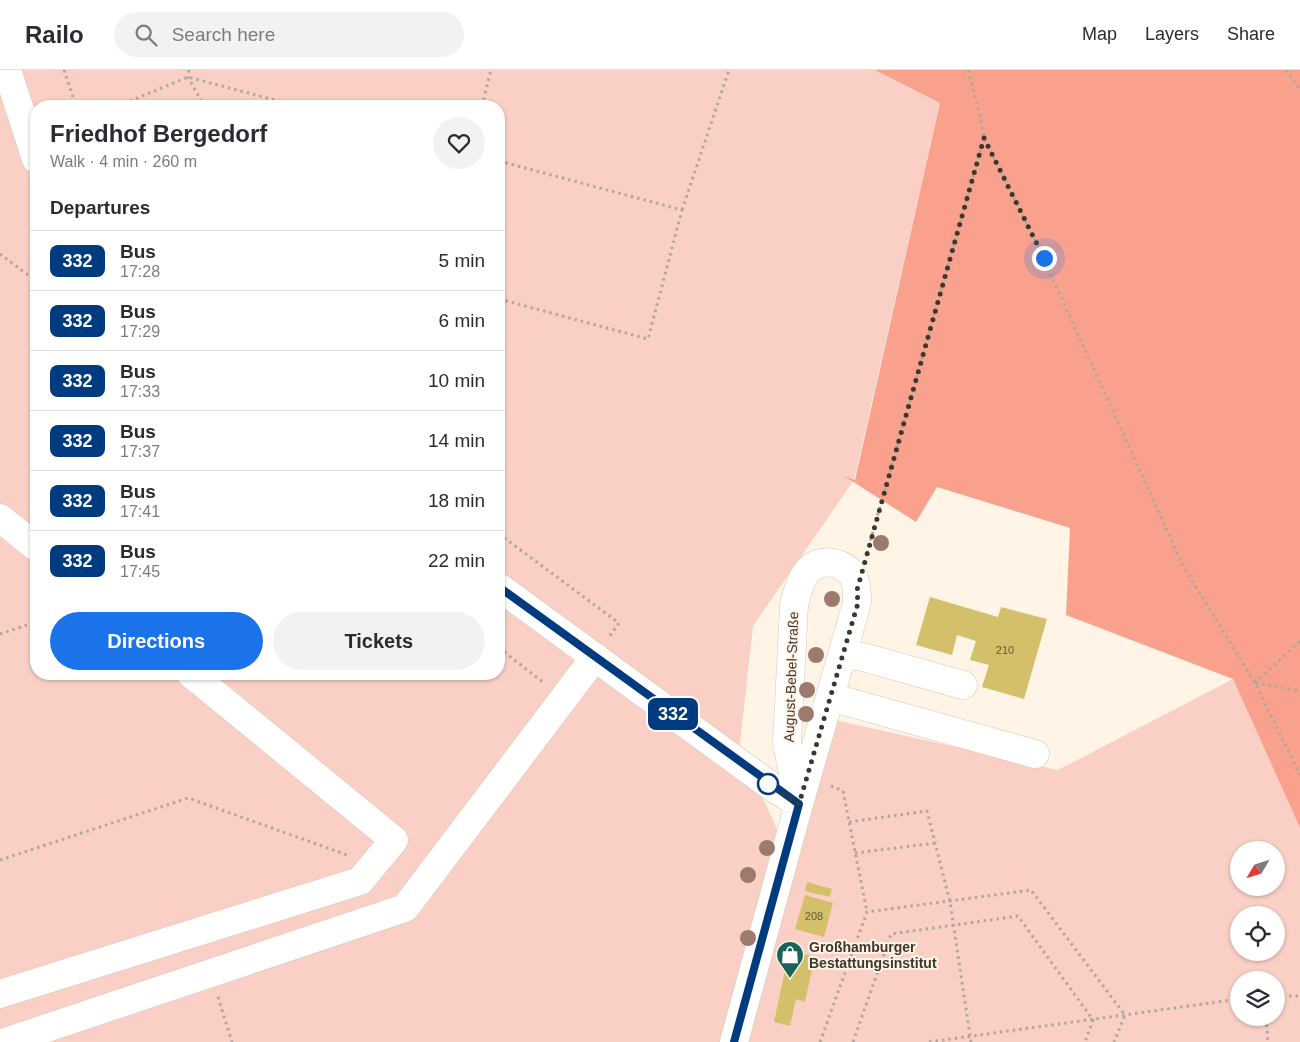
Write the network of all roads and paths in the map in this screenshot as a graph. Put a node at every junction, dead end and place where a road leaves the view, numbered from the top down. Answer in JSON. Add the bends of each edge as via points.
{"nodes":[{"id":1,"x":7,"y":70,"type":"edge"},
{"id":2,"x":64,"y":70,"type":"edge"},
{"id":3,"x":190,"y":70,"type":"edge"},
{"id":4,"x":491,"y":70,"type":"edge"},
{"id":5,"x":729,"y":70,"type":"edge"},
{"id":6,"x":968,"y":70,"type":"edge"},
{"id":7,"x":1286,"y":70,"type":"edge"},
{"id":8,"x":188,"y":77,"type":"junction"},
{"id":9,"x":1300,"y":89,"type":"edge"},
{"id":10,"x":74,"y":100,"type":"edge"},
{"id":11,"x":132,"y":100,"type":"edge"},
{"id":12,"x":201,"y":100,"type":"edge"},
{"id":13,"x":274,"y":100,"type":"edge"},
{"id":14,"x":484,"y":100,"type":"edge"},
{"id":15,"x":984,"y":138,"type":"junction"},
{"id":16,"x":30,"y":141,"type":"edge"},
{"id":17,"x":505,"y":163,"type":"edge"},
{"id":18,"x":682,"y":210,"type":"junction"},
{"id":19,"x":0,"y":254,"type":"edge"},
{"id":20,"x":30,"y":276,"type":"edge"},
{"id":21,"x":505,"y":301,"type":"edge"},
{"id":22,"x":0,"y":518,"type":"edge"},
{"id":23,"x":505,"y":538,"type":"edge"},
{"id":24,"x":30,"y":542,"type":"edge"},
{"id":25,"x":505,"y":590,"type":"edge"},
{"id":26,"x":857,"y":590,"type":"junction"},
{"id":27,"x":30,"y":624,"type":"edge"},
{"id":28,"x":0,"y":634,"type":"edge"},
{"id":29,"x":1300,"y":641,"type":"edge"},
{"id":30,"x":505,"y":653,"type":"edge"},
{"id":31,"x":843,"y":654,"type":"junction"},
{"id":32,"x":595,"y":657,"type":"junction"},
{"id":33,"x":198,"y":680,"type":"edge"},
{"id":34,"x":1255,"y":683,"type":"junction"},
{"id":35,"x":963,"y":686,"type":"dead end"},
{"id":36,"x":1300,"y":691,"type":"edge"},
{"id":37,"x":830,"y":697,"type":"junction"},
{"id":38,"x":564,"y":698,"type":"junction"},
{"id":39,"x":1035,"y":754,"type":"dead end"},
{"id":40,"x":1300,"y":775,"type":"edge"},
{"id":41,"x":807,"y":777,"type":"junction"},
{"id":42,"x":799,"y":804,"type":"junction"},
{"id":43,"x":849,"y":822,"type":"junction"},
{"id":44,"x":936,"y":843,"type":"junction"},
{"id":45,"x":855,"y":852,"type":"junction"},
{"id":46,"x":0,"y":860,"type":"edge"},
{"id":47,"x":374,"y":864,"type":"junction"},
{"id":48,"x":950,"y":902,"type":"junction"},
{"id":49,"x":867,"y":912,"type":"junction"},
{"id":50,"x":954,"y":924,"type":"junction"},
{"id":51,"x":211,"y":973,"type":"junction"},
{"id":52,"x":0,"y":994,"type":"edge"},
{"id":53,"x":1285,"y":996,"type":"edge"},
{"id":54,"x":1300,"y":996,"type":"edge"},
{"id":55,"x":1230,"y":1000,"type":"edge"},
{"id":56,"x":1124,"y":1015,"type":"junction"},
{"id":57,"x":1093,"y":1020,"type":"junction"},
{"id":58,"x":1267,"y":1026,"type":"edge"},
{"id":59,"x":970,"y":1040,"type":"edge"},
{"id":60,"x":5,"y":1042,"type":"edge"},
{"id":61,"x":232,"y":1042,"type":"edge"},
{"id":62,"x":734,"y":1042,"type":"edge"},
{"id":63,"x":820,"y":1042,"type":"edge"},
{"id":64,"x":853,"y":1042,"type":"edge"},
{"id":65,"x":929,"y":1042,"type":"edge"},
{"id":66,"x":1085,"y":1042,"type":"edge"},
{"id":67,"x":1114,"y":1042,"type":"edge"},
{"id":68,"x":1268,"y":1042,"type":"edge"}],
"edges":[{"from":1,"to":16,"type":"street"},
{"from":2,"to":10,"type":"path"},
{"from":3,"to":8,"type":"path"},
{"from":4,"to":14,"type":"path"},
{"from":5,"to":18,"type":"path"},
{"from":6,"to":15,"type":"path"},
{"from":7,"to":9,"type":"path"},
{"from":8,"to":11,"type":"path"},
{"from":8,"to":12,"type":"path"},
{"from":8,"to":13,"type":"path"},
{"from":15,"to":26,"type":"path"},
{"from":15,"to":34,"type":"path","via":[[1035,240],[1183,566]]},
{"from":17,"to":18,"type":"path"},
{"from":18,"to":21,"type":"path","via":[[648,338]]},
{"from":19,"to":20,"type":"path"},
{"from":22,"to":24,"type":"street"},
{"from":23,"to":32,"type":"path","via":[[619,623]]},
{"from":25,"to":32,"type":"street"},
{"from":26,"to":31,"type":"street","name":"August-Bebel-Straße","via":[[858,603]]},
{"from":26,"to":42,"type":"street","name":"August-Bebel-Straße","via":[[852,576],[843,567],[822,562],[811,567],[805,576],[794,605],[787,743]]},
{"from":27,"to":28,"type":"path"},
{"from":29,"to":34,"type":"path"},
{"from":30,"to":38,"type":"path"},
{"from":31,"to":35,"type":"street"},
{"from":31,"to":37,"type":"street","name":"August-Bebel-Straße"},
{"from":32,"to":38,"type":"street"},
{"from":32,"to":42,"type":"street"},
{"from":33,"to":47,"type":"street","via":[[394,840]]},
{"from":34,"to":36,"type":"path"},
{"from":34,"to":40,"type":"path"},
{"from":37,"to":39,"type":"street"},
{"from":37,"to":41,"type":"street","name":"August-Bebel-Straße"},
{"from":38,"to":51,"type":"street","via":[[405,908]]},
{"from":41,"to":42,"type":"street","name":"August-Bebel-Straße"},
{"from":41,"to":43,"type":"path","via":[[843,791]]},
{"from":42,"to":62,"type":"street","name":"August-Bebel-Straße"},
{"from":43,"to":44,"type":"path","via":[[927,811]]},
{"from":43,"to":45,"type":"path"},
{"from":44,"to":45,"type":"path"},
{"from":44,"to":48,"type":"path"},
{"from":45,"to":49,"type":"path"},
{"from":46,"to":47,"type":"path","via":[[188,798]]},
{"from":47,"to":52,"type":"street","via":[[360,881]]},
{"from":48,"to":49,"type":"path"},
{"from":48,"to":50,"type":"path"},
{"from":48,"to":56,"type":"path","via":[[1031,890]]},
{"from":49,"to":63,"type":"path"},
{"from":50,"to":57,"type":"path","via":[[1018,916]]},
{"from":50,"to":59,"type":"path"},
{"from":50,"to":64,"type":"path","via":[[891,934]]},
{"from":51,"to":60,"type":"street"},
{"from":51,"to":61,"type":"path"},
{"from":53,"to":54,"type":"path"},
{"from":55,"to":56,"type":"path"},
{"from":56,"to":57,"type":"path"},
{"from":56,"to":67,"type":"path"},
{"from":57,"to":59,"type":"path"},
{"from":57,"to":66,"type":"path"},
{"from":58,"to":68,"type":"path"},
{"from":59,"to":65,"type":"path"}]}
